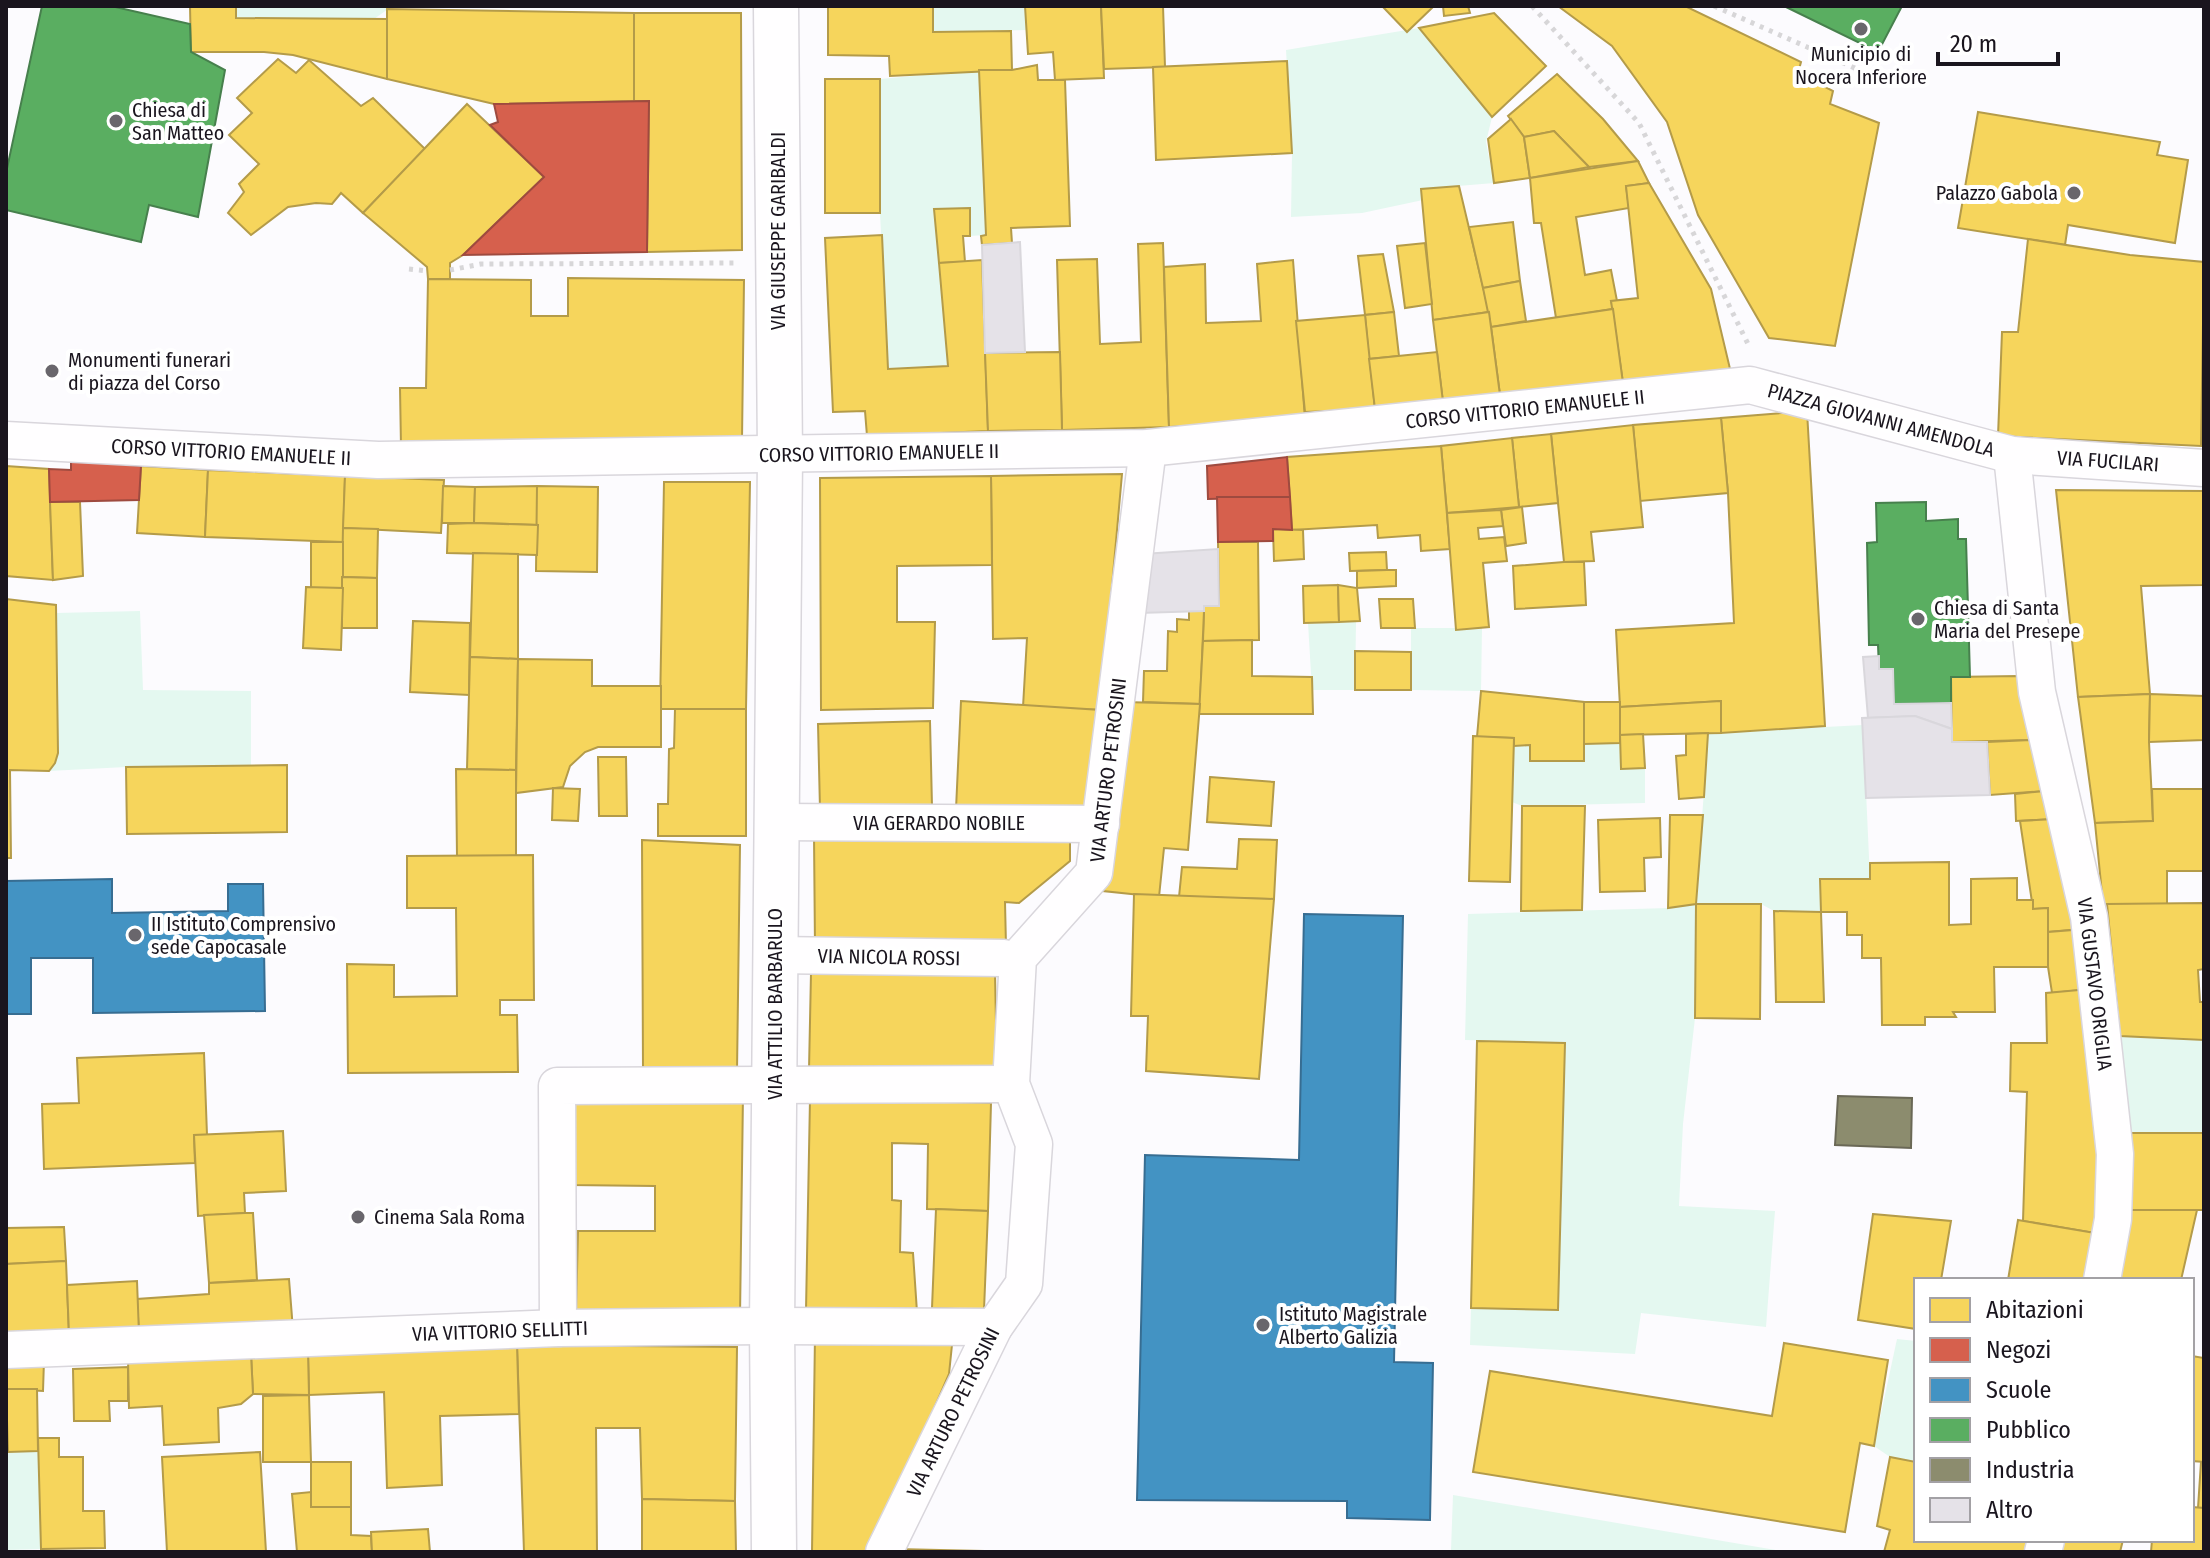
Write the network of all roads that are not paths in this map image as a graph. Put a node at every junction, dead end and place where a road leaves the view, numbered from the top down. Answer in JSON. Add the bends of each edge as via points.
{"nodes":[{"id":1,"x":776,"y":6,"type":"edge"},
{"id":2,"x":1750,"y":385,"type":"joint"},
{"id":3,"x":6,"y":440,"type":"edge"},
{"id":4,"x":1148,"y":448,"type":"junction"},
{"id":5,"x":2012,"y":455,"type":"junction"},
{"id":6,"x":780,"y":456,"type":"junction"},
{"id":7,"x":2204,"y":468,"type":"edge"},
{"id":8,"x":776,"y":822,"type":"junction"},
{"id":9,"x":1101,"y":824,"type":"junction"},
{"id":10,"x":774,"y":955,"type":"junction"},
{"id":11,"x":1004,"y":958,"type":"dead end"},
{"id":12,"x":1011,"y":1084,"type":"junction"},
{"id":13,"x":774,"y":1086,"type":"junction"},
{"id":14,"x":2102,"y":1278,"type":"edge"},
{"id":15,"x":772,"y":1326,"type":"junction"},
{"id":16,"x":994,"y":1327,"type":"junction"},
{"id":17,"x":558,"y":1328,"type":"junction"},
{"id":18,"x":6,"y":1350,"type":"edge"},
{"id":19,"x":774,"y":1552,"type":"edge"},
{"id":20,"x":884,"y":1552,"type":"edge"}],
"edges":[{"from":1,"to":6,"type":"street","name":"VIA GIUSEPPE GARIBALDI"},
{"from":2,"to":4,"type":"street","name":"CORSO VITTORIO EMANUELE II"},
{"from":2,"to":5,"type":"street","name":"PIAZZA GIOVANNI AMENDOLA"},
{"from":3,"to":6,"type":"street","name":"CORSO VITTORIO EMANUELE II","via":[[378,460]]},
{"from":4,"to":6,"type":"street","name":"CORSO VITTORIO EMANUELE II"},
{"from":4,"to":9,"type":"street","name":"VIA ARTURO PETROSINI"},
{"from":5,"to":7,"type":"street","name":"VIA FUCILARI"},
{"from":5,"to":14,"type":"street","name":"VIA GUSTAVO ORIGLIA","via":[[2037,692],[2091,933],[2115,1154],[2113,1219]]},
{"from":6,"to":8,"type":"street","name":"VIA ATTILIO BARBARULO"},
{"from":8,"to":9,"type":"street","name":"VIA GERARDO NOBILE"},
{"from":8,"to":10,"type":"street","name":"VIA ATTILIO BARBARULO"},
{"from":9,"to":12,"type":"street","name":"VIA ARTURO PETROSINI","via":[[1094,873],[1018,958]]},
{"from":10,"to":11,"type":"street","name":"VIA NICOLA ROSSI"},
{"from":10,"to":13,"type":"street","name":"VIA ATTILIO BARBARULO"},
{"from":12,"to":13,"type":"street"},
{"from":12,"to":16,"type":"street","name":"VIA ARTURO PETROSINI","via":[[1034,1144],[1033,1160],[1024,1284]]},
{"from":13,"to":15,"type":"street","name":"VIA ATTILIO BARBARULO"},
{"from":13,"to":17,"type":"street","via":[[557,1086]]},
{"from":15,"to":16,"type":"street","name":"VIA VITTORIO SELLITTI"},
{"from":15,"to":17,"type":"street","name":"VIA VITTORIO SELLITTI"},
{"from":15,"to":19,"type":"street","name":"VIA ATTILIO BARBARULO"},
{"from":16,"to":20,"type":"street","name":"VIA ARTURO PETROSINI"},
{"from":17,"to":18,"type":"street","name":"VIA VITTORIO SELLITTI"}]}
